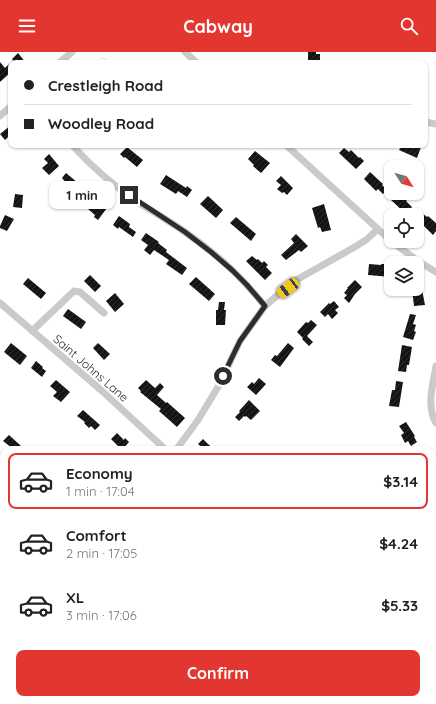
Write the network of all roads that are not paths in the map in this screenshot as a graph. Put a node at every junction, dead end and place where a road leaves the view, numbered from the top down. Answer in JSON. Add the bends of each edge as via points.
{"nodes":[{"id":1,"x":72,"y":52,"type":"edge"},
{"id":2,"x":185,"y":52,"type":"edge"},
{"id":3,"x":63,"y":60,"type":"edge"},
{"id":4,"x":194,"y":60,"type":"edge"},
{"id":5,"x":8,"y":109,"type":"edge"},
{"id":6,"x":0,"y":116,"type":"edge"},
{"id":7,"x":75,"y":148,"type":"edge"},
{"id":8,"x":289,"y":148,"type":"edge"},
{"id":9,"x":378,"y":229,"type":"junction"},
{"id":10,"x":384,"y":235,"type":"edge"},
{"id":11,"x":400,"y":248,"type":"edge"},
{"id":12,"x":436,"y":272,"type":"edge"},
{"id":13,"x":0,"y":303,"type":"edge"},
{"id":14,"x":265,"y":306,"type":"junction"},
{"id":15,"x":104,"y":313,"type":"dead end"},
{"id":16,"x":32,"y":331,"type":"junction"},
{"id":17,"x":436,"y":366,"type":"edge"},
{"id":18,"x":436,"y":423,"type":"edge"},
{"id":19,"x":162,"y":446,"type":"edge"},
{"id":20,"x":179,"y":446,"type":"edge"}],
"edges":[{"from":1,"to":3,"type":"street"},
{"from":2,"to":4,"type":"street"},
{"from":5,"to":6,"type":"street"},
{"from":7,"to":14,"type":"street","via":[[114,185],[211,252],[247,285]]},
{"from":8,"to":9,"type":"street"},
{"from":9,"to":10,"type":"street"},
{"from":9,"to":14,"type":"street","via":[[366,240],[298,279]]},
{"from":11,"to":12,"type":"street"},
{"from":13,"to":16,"type":"street","name":"Saint Johns Lane"},
{"from":14,"to":20,"type":"street","via":[[240,341],[218,387]]},
{"from":15,"to":16,"type":"street","via":[[80,292],[74,291]]},
{"from":16,"to":19,"type":"street","name":"Saint Johns Lane"},
{"from":17,"to":18,"type":"street","via":[[431,409]]}]}
